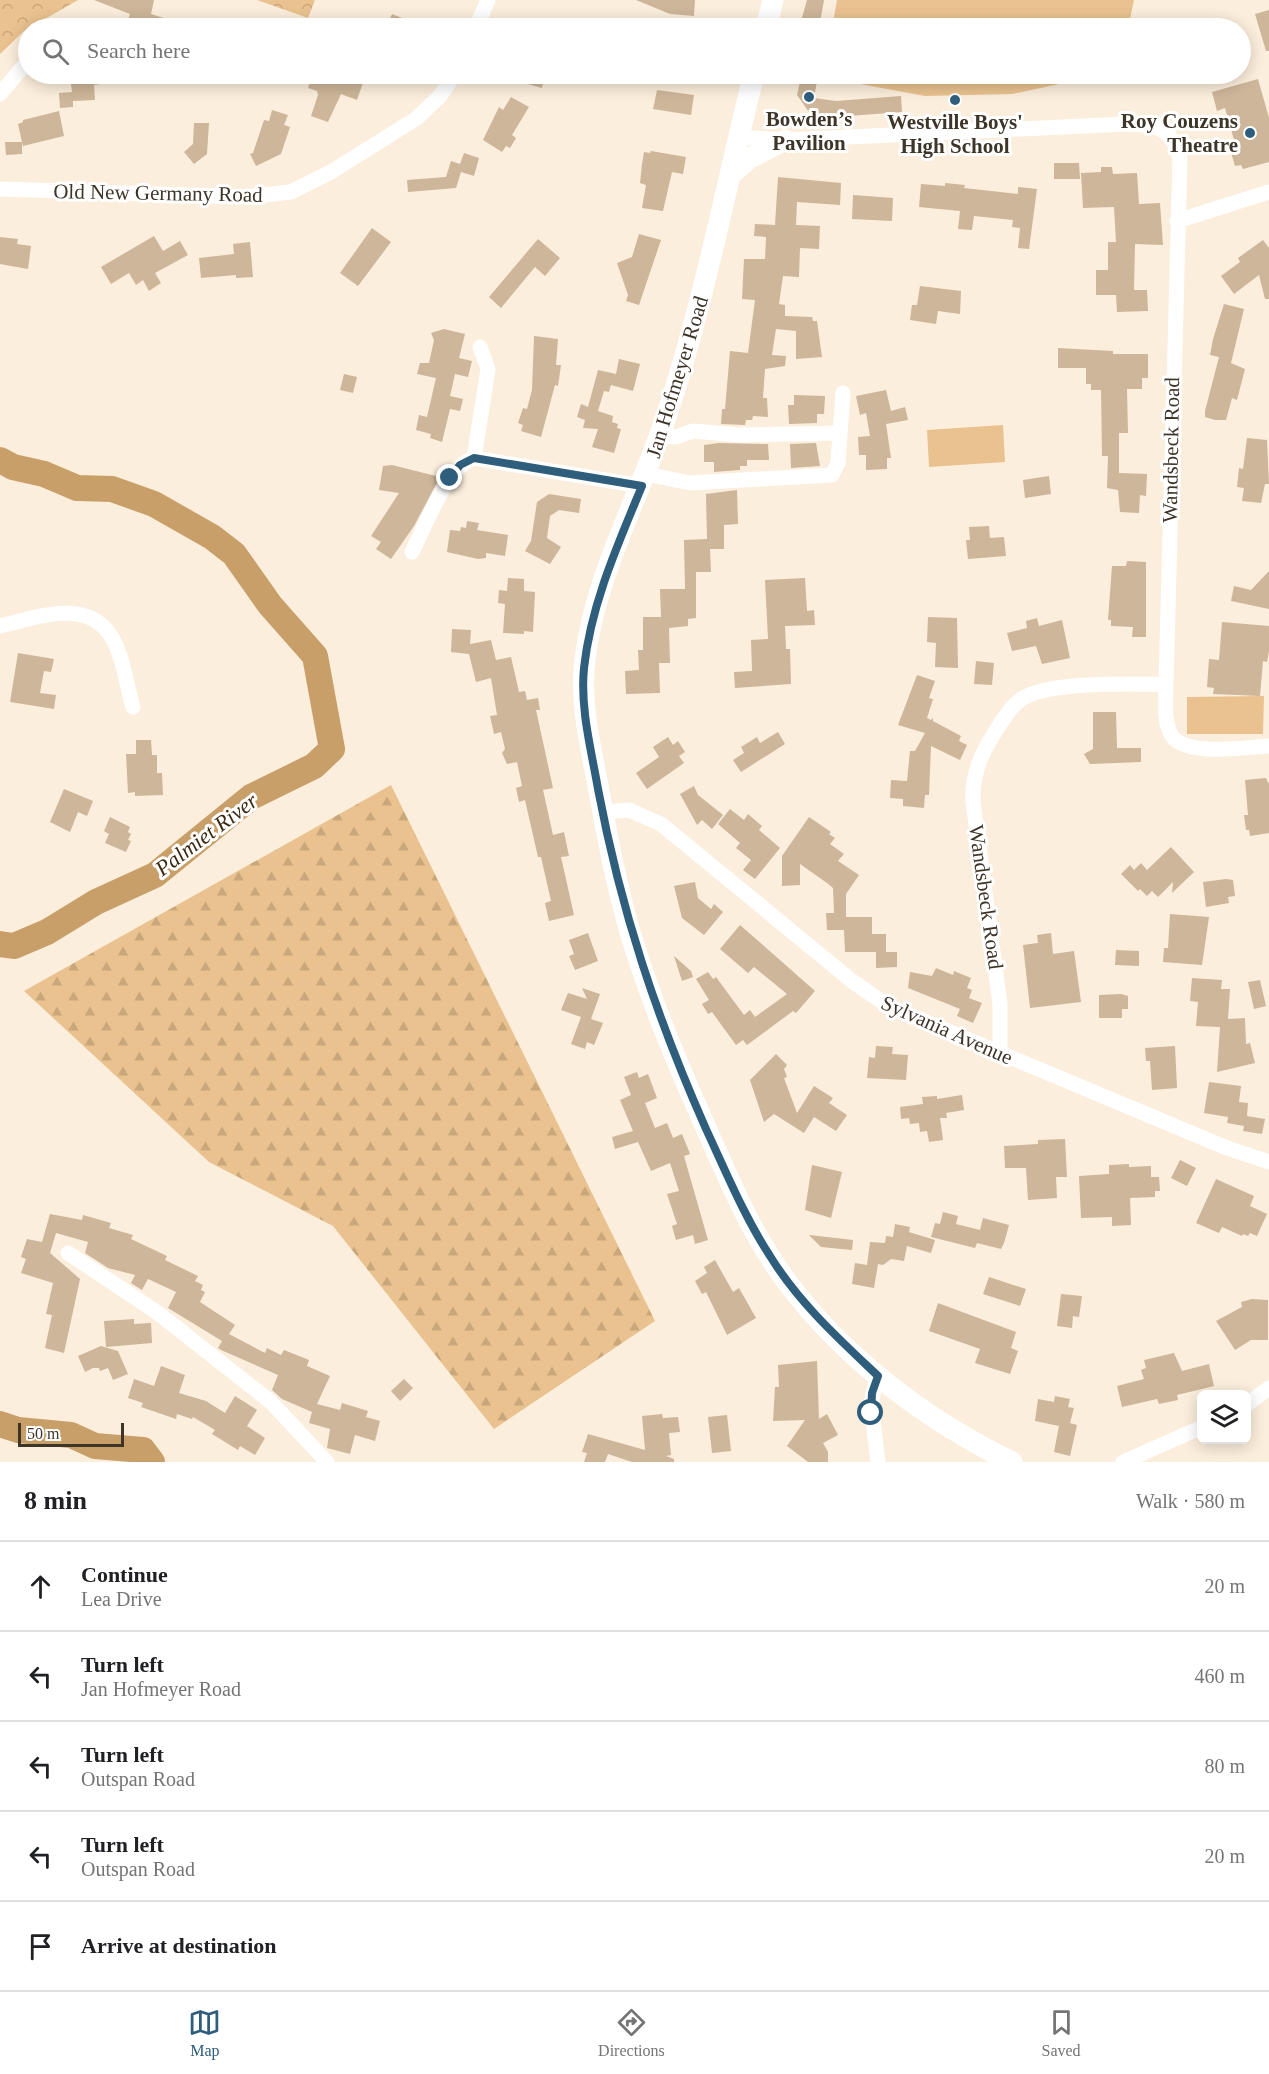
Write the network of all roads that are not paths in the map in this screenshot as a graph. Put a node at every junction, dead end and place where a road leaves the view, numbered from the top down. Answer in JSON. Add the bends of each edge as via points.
{"nodes":[{"id":1,"x":489,"y":0,"type":"edge"},
{"id":2,"x":773,"y":0,"type":"edge"},
{"id":3,"x":481,"y":18,"type":"edge"},
{"id":4,"x":768,"y":18,"type":"edge"},
{"id":5,"x":18,"y":73,"type":"edge"},
{"id":6,"x":449,"y":84,"type":"edge"},
{"id":7,"x":751,"y":84,"type":"edge"},
{"id":8,"x":0,"y":94,"type":"edge"},
{"id":9,"x":738,"y":137,"type":"junction"},
{"id":10,"x":785,"y":140,"type":"junction"},
{"id":11,"x":730,"y":175,"type":"junction"},
{"id":12,"x":0,"y":189,"type":"edge"},
{"id":13,"x":1269,"y":192,"type":"edge"},
{"id":14,"x":1177,"y":221,"type":"junction"},
{"id":15,"x":480,"y":347,"type":"dead end"},
{"id":16,"x":843,"y":393,"type":"dead end"},
{"id":17,"x":839,"y":433,"type":"junction"},
{"id":18,"x":660,"y":436,"type":"junction"},
{"id":19,"x":474,"y":458,"type":"junction"},
{"id":20,"x":644,"y":480,"type":"junction"},
{"id":21,"x":412,"y":552,"type":"dead end"},
{"id":22,"x":0,"y":626,"type":"edge"},
{"id":23,"x":1166,"y":684,"type":"junction"},
{"id":24,"x":133,"y":707,"type":"dead end"},
{"id":25,"x":1269,"y":746,"type":"edge"},
{"id":26,"x":603,"y":812,"type":"junction"},
{"id":27,"x":1000,"y":1054,"type":"junction"},
{"id":28,"x":1267,"y":1162,"type":"edge"},
{"id":29,"x":68,"y":1252,"type":"dead end"},
{"id":30,"x":878,"y":1376,"type":"junction"},
{"id":31,"x":1269,"y":1388,"type":"edge"},
{"id":32,"x":1251,"y":1401,"type":"edge"},
{"id":33,"x":1197,"y":1429,"type":"edge"},
{"id":34,"x":327,"y":1462,"type":"edge"},
{"id":35,"x":878,"y":1462,"type":"edge"},
{"id":36,"x":1012,"y":1462,"type":"edge"},
{"id":37,"x":1123,"y":1462,"type":"edge"}],
"edges":[{"from":1,"to":3,"type":"street"},
{"from":2,"to":4,"type":"street"},
{"from":5,"to":8,"type":"street"},
{"from":6,"to":12,"type":"street","name":"Old New Germany Road","via":[[417,118],[331,172],[291,192],[246,197]]},
{"from":7,"to":9,"type":"street","name":"Jan Hofmeyer Road"},
{"from":9,"to":10,"type":"street","name":"Wandsbeck Road"},
{"from":9,"to":11,"type":"street","name":"Jan Hofmeyer Road"},
{"from":10,"to":11,"type":"street","via":[[750,158]]},
{"from":10,"to":14,"type":"street","name":"Wandsbeck Road","via":[[1152,125],[1167,133],[1180,159]]},
{"from":11,"to":18,"type":"street","name":"Jan Hofmeyer Road","via":[[702,297]]},
{"from":13,"to":14,"type":"street"},
{"from":14,"to":23,"type":"street","name":"Wandsbeck Road"},
{"from":15,"to":19,"type":"street","via":[[488,369]]},
{"from":16,"to":17,"type":"street"},
{"from":17,"to":18,"type":"street","via":[[739,435],[693,431],[676,437]]},
{"from":17,"to":20,"type":"street","via":[[836,469],[827,476],[690,483]]},
{"from":18,"to":20,"type":"street","name":"Jan Hofmeyer Road"},
{"from":19,"to":20,"type":"street"},
{"from":19,"to":21,"type":"street","via":[[455,470]]},
{"from":20,"to":26,"type":"street","name":"Jan Hofmeyer Road","via":[[602,588],[584,668],[586,721]]},
{"from":22,"to":24,"type":"street","via":[[58,614],[81,613],[97,620],[112,637]]},
{"from":23,"to":25,"type":"street","via":[[1168,727],[1177,740],[1204,749]]},
{"from":23,"to":27,"type":"street","name":"Wandsbeck Road","via":[[1060,687],[1034,693],[1007,714],[980,760],[973,802],[1000,1004]]},
{"from":26,"to":27,"type":"street","name":"Sylvania Avenue","via":[[629,810],[661,824],[875,998],[906,1016]]},
{"from":26,"to":30,"type":"street","name":"Jan Hofmeyer Road","via":[[619,891],[648,985],[734,1191],[788,1283]]},
{"from":27,"to":28,"type":"street","name":"Sylvania Avenue"},
{"from":29,"to":34,"type":"street","via":[[158,1313],[271,1402]]},
{"from":30,"to":35,"type":"street","via":[[871,1404]]},
{"from":30,"to":36,"type":"street","name":"Jan Hofmeyer Road","via":[[939,1421]]},
{"from":31,"to":32,"type":"street"},
{"from":33,"to":37,"type":"street"}]}
